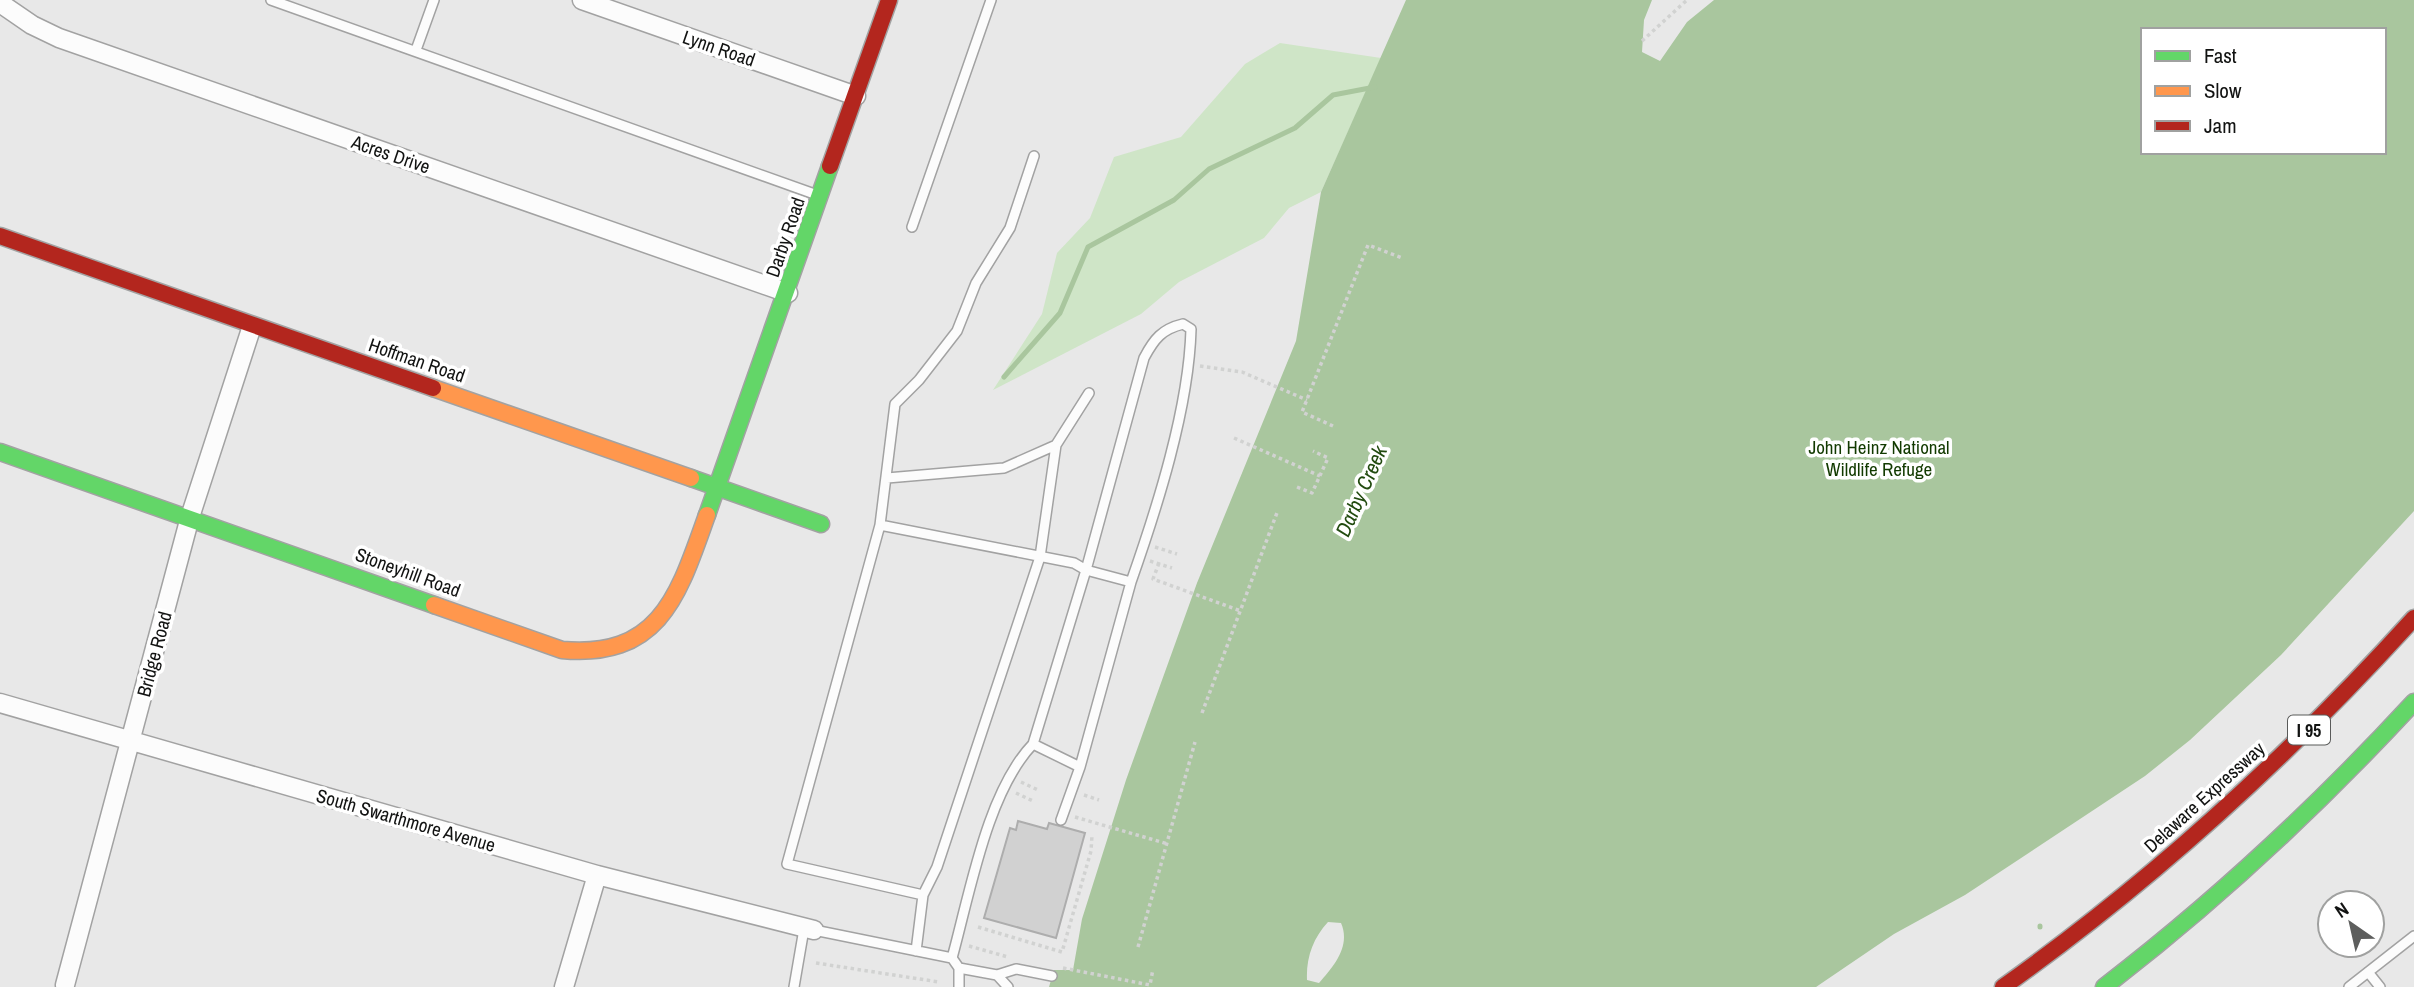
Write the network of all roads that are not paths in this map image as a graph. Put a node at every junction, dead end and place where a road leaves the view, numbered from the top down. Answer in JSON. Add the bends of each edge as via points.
{"nodes":[{"id":1,"x":271,"y":0,"type":"edge"},
{"id":2,"x":434,"y":0,"type":"edge"},
{"id":3,"x":582,"y":0,"type":"edge"},
{"id":4,"x":889,"y":0,"type":"edge"},
{"id":5,"x":991,"y":0,"type":"edge"},
{"id":6,"x":9,"y":7,"type":"edge"},
{"id":7,"x":416,"y":50,"type":"junction"},
{"id":8,"x":856,"y":96,"type":"junction"},
{"id":9,"x":1034,"y":156,"type":"dead end"},
{"id":10,"x":821,"y":196,"type":"junction"},
{"id":11,"x":912,"y":227,"type":"dead end"},
{"id":12,"x":0,"y":236,"type":"edge"},
{"id":13,"x":788,"y":293,"type":"junction"},
{"id":14,"x":252,"y":326,"type":"junction"},
{"id":15,"x":1089,"y":393,"type":"dead end"},
{"id":16,"x":1056,"y":445,"type":"junction"},
{"id":17,"x":0,"y":452,"type":"edge"},
{"id":18,"x":887,"y":478,"type":"junction"},
{"id":19,"x":717,"y":486,"type":"junction"},
{"id":20,"x":190,"y":517,"type":"junction"},
{"id":21,"x":821,"y":524,"type":"dead end"},
{"id":22,"x":880,"y":525,"type":"junction"},
{"id":23,"x":1040,"y":556,"type":"junction"},
{"id":24,"x":1086,"y":570,"type":"junction"},
{"id":25,"x":1131,"y":582,"type":"junction"},
{"id":26,"x":2414,"y":618,"type":"edge"},
{"id":27,"x":2414,"y":702,"type":"edge"},
{"id":28,"x":0,"y":703,"type":"edge"},
{"id":29,"x":2414,"y":713,"type":"edge"},
{"id":30,"x":131,"y":740,"type":"junction"},
{"id":31,"x":1033,"y":744,"type":"junction"},
{"id":32,"x":1080,"y":767,"type":"junction"},
{"id":33,"x":2327,"y":796,"type":"junction"},
{"id":34,"x":1060,"y":820,"type":"dead end"},
{"id":35,"x":597,"y":876,"type":"junction"},
{"id":36,"x":923,"y":895,"type":"junction"},
{"id":37,"x":809,"y":930,"type":"junction"},
{"id":38,"x":2414,"y":936,"type":"edge"},
{"id":39,"x":916,"y":951,"type":"junction"},
{"id":40,"x":952,"y":958,"type":"junction"},
{"id":41,"x":958,"y":968,"type":"junction"},
{"id":42,"x":2368,"y":972,"type":"junction"},
{"id":43,"x":997,"y":975,"type":"junction"},
{"id":44,"x":1052,"y":976,"type":"dead end"},
{"id":45,"x":65,"y":986,"type":"edge"},
{"id":46,"x":565,"y":987,"type":"edge"},
{"id":47,"x":794,"y":987,"type":"edge"},
{"id":48,"x":959,"y":987,"type":"edge"},
{"id":49,"x":1007,"y":987,"type":"edge"},
{"id":50,"x":2003,"y":987,"type":"edge"},
{"id":51,"x":2104,"y":987,"type":"edge"},
{"id":52,"x":2350,"y":987,"type":"edge"},
{"id":53,"x":2380,"y":987,"type":"edge"}],
"edges":[{"from":1,"to":7,"type":"lane"},
{"from":2,"to":7,"type":"lane"},
{"from":3,"to":8,"type":"street","name":"Lynn Road"},
{"from":4,"to":8,"type":"main road","name":"Darby Road"},
{"from":5,"to":11,"type":"lane"},
{"from":6,"to":13,"type":"street","name":"Acres Drive","via":[[60,38]]},
{"from":7,"to":10,"type":"lane"},
{"from":8,"to":10,"type":"main road","name":"Darby Road"},
{"from":9,"to":18,"type":"lane","via":[[1010,228],[976,283],[957,331],[895,404]]},
{"from":10,"to":13,"type":"main road","name":"Darby Road"},
{"from":12,"to":14,"type":"main road","name":"Hoffman Road"},
{"from":13,"to":19,"type":"main road","name":"Darby Road"},
{"from":14,"to":19,"type":"main road","name":"Hoffman Road"},
{"from":14,"to":20,"type":"street","name":"Bridge Road"},
{"from":15,"to":16,"type":"lane"},
{"from":16,"to":18,"type":"lane","via":[[1004,468]]},
{"from":16,"to":23,"type":"lane"},
{"from":17,"to":20,"type":"main road","name":"Stoneyhill Road"},
{"from":18,"to":22,"type":"lane"},
{"from":19,"to":20,"type":"main road","name":"Stoneyhill Road","via":[[673,606],[643,636],[590,652],[562,650]]},
{"from":19,"to":21,"type":"main road","name":"Hoffman Road"},
{"from":20,"to":30,"type":"street","name":"Bridge Road"},
{"from":22,"to":23,"type":"lane"},
{"from":22,"to":36,"type":"lane","via":[[787,864]]},
{"from":23,"to":24,"type":"lane"},
{"from":23,"to":36,"type":"lane","via":[[937,867]]},
{"from":24,"to":25,"type":"lane"},
{"from":24,"to":25,"type":"lane","via":[[1135,388],[1154,338],[1183,324],[1192,329],[1177,420]]},
{"from":24,"to":31,"type":"lane"},
{"from":25,"to":32,"type":"lane"},
{"from":26,"to":50,"type":"main road","name":"Delaware Expressway","number":"I 95","via":[[2314,724],[2217,817]]},
{"from":27,"to":33,"type":"main road"},
{"from":28,"to":30,"type":"street","name":"South Swarthmore Avenue"},
{"from":29,"to":33,"type":"main road"},
{"from":30,"to":35,"type":"street","name":"South Swarthmore Avenue"},
{"from":30,"to":45,"type":"street","name":"Bridge Road"},
{"from":31,"to":32,"type":"lane"},
{"from":31,"to":40,"type":"lane","via":[[1016,762],[999,793]]},
{"from":32,"to":34,"type":"lane"},
{"from":33,"to":51,"type":"main road","via":[[2232,883]]},
{"from":35,"to":37,"type":"street","name":"South Swarthmore Avenue"},
{"from":35,"to":46,"type":"street"},
{"from":36,"to":39,"type":"lane"},
{"from":37,"to":39,"type":"lane"},
{"from":37,"to":47,"type":"lane"},
{"from":38,"to":42,"type":"lane"},
{"from":39,"to":40,"type":"lane"},
{"from":40,"to":41,"type":"lane"},
{"from":41,"to":43,"type":"lane"},
{"from":41,"to":48,"type":"lane"},
{"from":42,"to":52,"type":"lane"},
{"from":42,"to":53,"type":"lane"},
{"from":43,"to":44,"type":"lane","via":[[1016,969]]},
{"from":43,"to":49,"type":"lane"}]}
